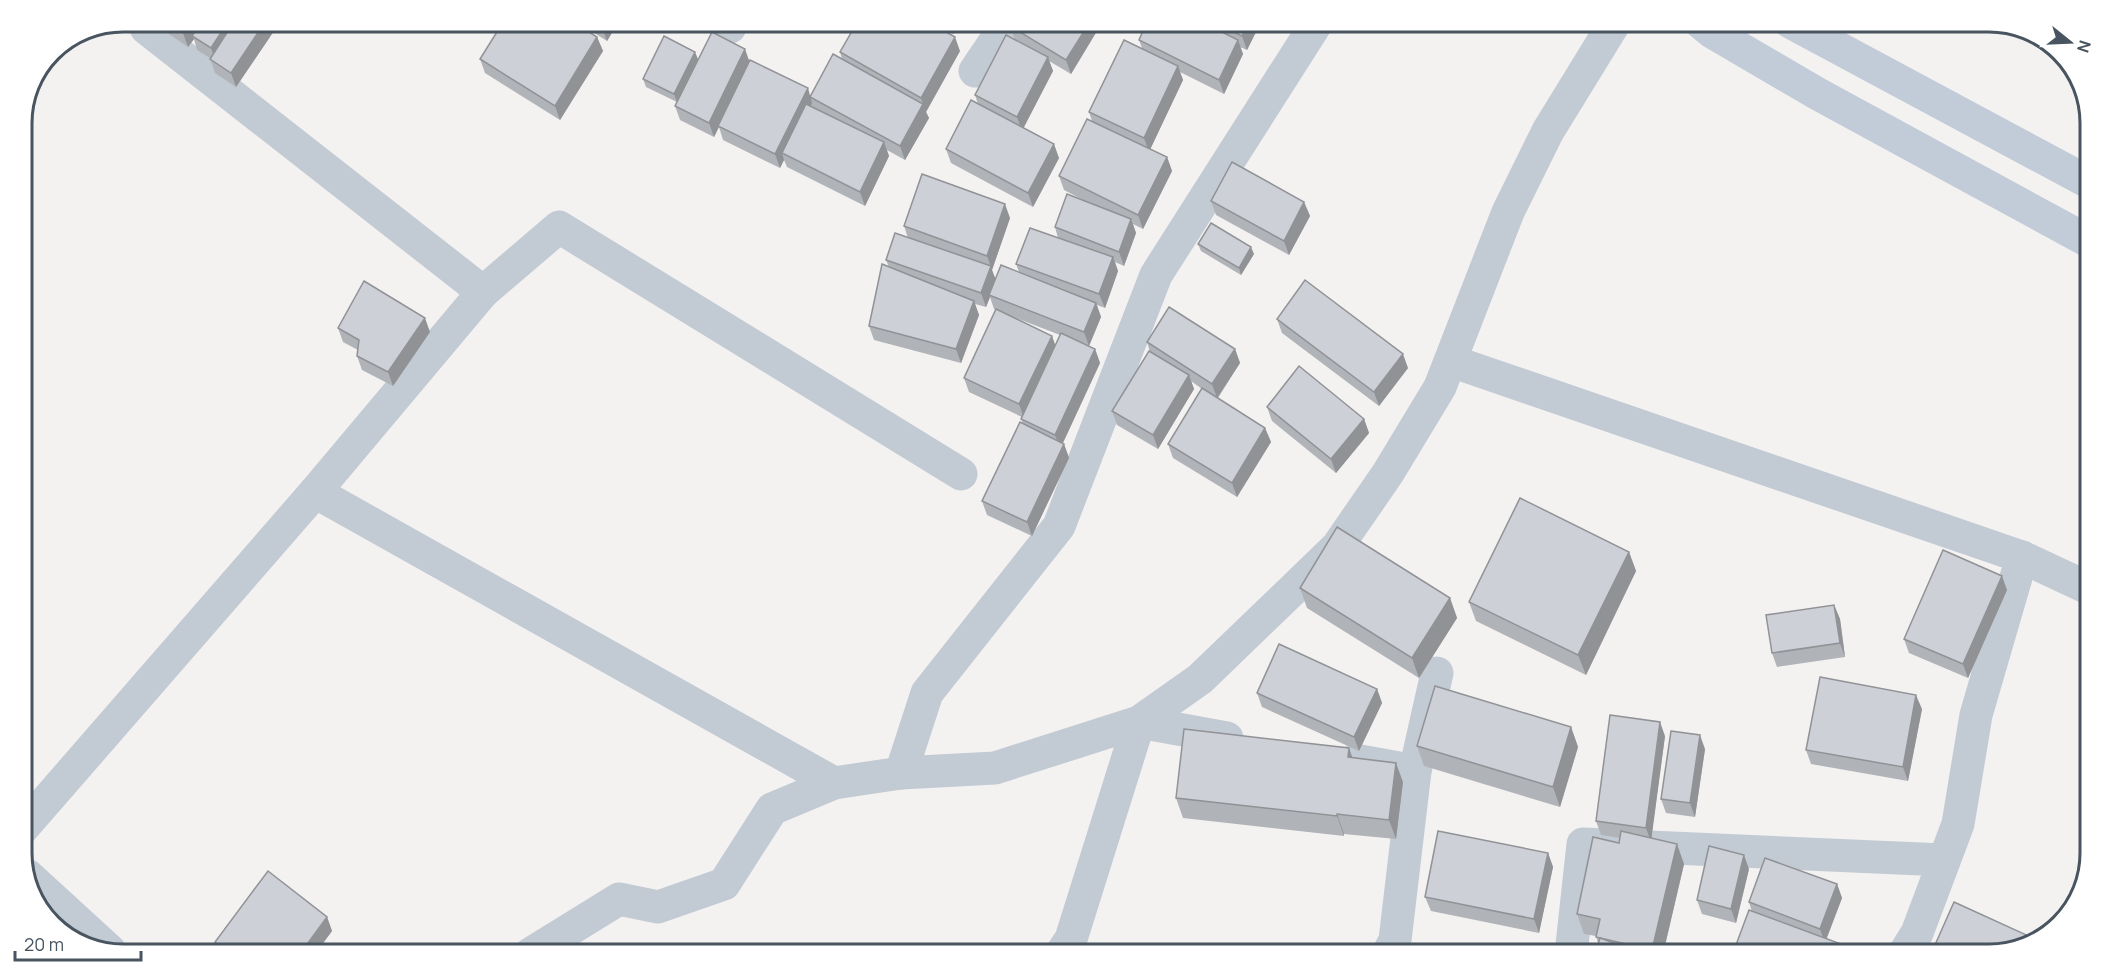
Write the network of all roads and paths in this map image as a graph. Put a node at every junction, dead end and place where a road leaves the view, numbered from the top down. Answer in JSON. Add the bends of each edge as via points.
{"nodes":[{"id":1,"x":151,"y":32,"type":"edge"},
{"id":2,"x":1001,"y":32,"type":"edge"},
{"id":3,"x":1311,"y":32,"type":"edge"},
{"id":4,"x":1609,"y":32,"type":"edge"},
{"id":5,"x":1712,"y":32,"type":"edge"},
{"id":6,"x":1809,"y":32,"type":"edge"},
{"id":7,"x":975,"y":71,"type":"dead end"},
{"id":8,"x":2080,"y":178,"type":"edge"},
{"id":9,"x":2080,"y":237,"type":"edge"},
{"id":10,"x":483,"y":292,"type":"junction"},
{"id":11,"x":1451,"y":362,"type":"junction"},
{"id":12,"x":961,"y":474,"type":"dead end"},
{"id":13,"x":315,"y":492,"type":"junction"},
{"id":14,"x":2022,"y":556,"type":"junction"},
{"id":15,"x":2080,"y":584,"type":"edge"},
{"id":16,"x":1437,"y":673,"type":"dead end"},
{"id":17,"x":1139,"y":722,"type":"junction"},
{"id":18,"x":1254,"y":743,"type":"edge"},
{"id":19,"x":1323,"y":755,"type":"edge"},
{"id":20,"x":1415,"y":771,"type":"junction"},
{"id":21,"x":901,"y":774,"type":"junction"},
{"id":22,"x":834,"y":783,"type":"junction"},
{"id":23,"x":32,"y":817,"type":"edge"},
{"id":24,"x":1944,"y":860,"type":"junction"},
{"id":25,"x":37,"y":884,"type":"edge"},
{"id":26,"x":98,"y":940,"type":"edge"},
{"id":27,"x":546,"y":944,"type":"edge"},
{"id":28,"x":1068,"y":944,"type":"edge"},
{"id":29,"x":1393,"y":944,"type":"edge"},
{"id":30,"x":1572,"y":944,"type":"edge"},
{"id":31,"x":1910,"y":944,"type":"edge"}],
"edges":[{"from":1,"to":10,"type":"street"},
{"from":2,"to":7,"type":"street"},
{"from":3,"to":21,"type":"street","via":[[1156,275],[1059,526],[927,693]]},
{"from":4,"to":11,"type":"street","via":[[1548,131],[1508,212]]},
{"from":5,"to":9,"type":"main road"},
{"from":6,"to":8,"type":"main road"},
{"from":10,"to":12,"type":"street","via":[[559,226]]},
{"from":10,"to":13,"type":"street"},
{"from":11,"to":14,"type":"street"},
{"from":11,"to":17,"type":"street","via":[[1394,464],[1337,547],[1200,679]]},
{"from":13,"to":22,"type":"street"},
{"from":13,"to":23,"type":"street"},
{"from":14,"to":15,"type":"street"},
{"from":14,"to":24,"type":"street","via":[[1976,715],[1958,824]]},
{"from":16,"to":20,"type":"street"},
{"from":17,"to":18,"type":"street"},
{"from":17,"to":21,"type":"street","via":[[995,768]]},
{"from":17,"to":28,"type":"street"},
{"from":19,"to":20,"type":"street"},
{"from":20,"to":29,"type":"street"},
{"from":21,"to":22,"type":"street"},
{"from":22,"to":27,"type":"street","via":[[772,810],[724,884],[658,907],[619,899]]},
{"from":24,"to":30,"type":"street","via":[[1583,844]]},
{"from":24,"to":31,"type":"street"},
{"from":25,"to":26,"type":"street"}]}
